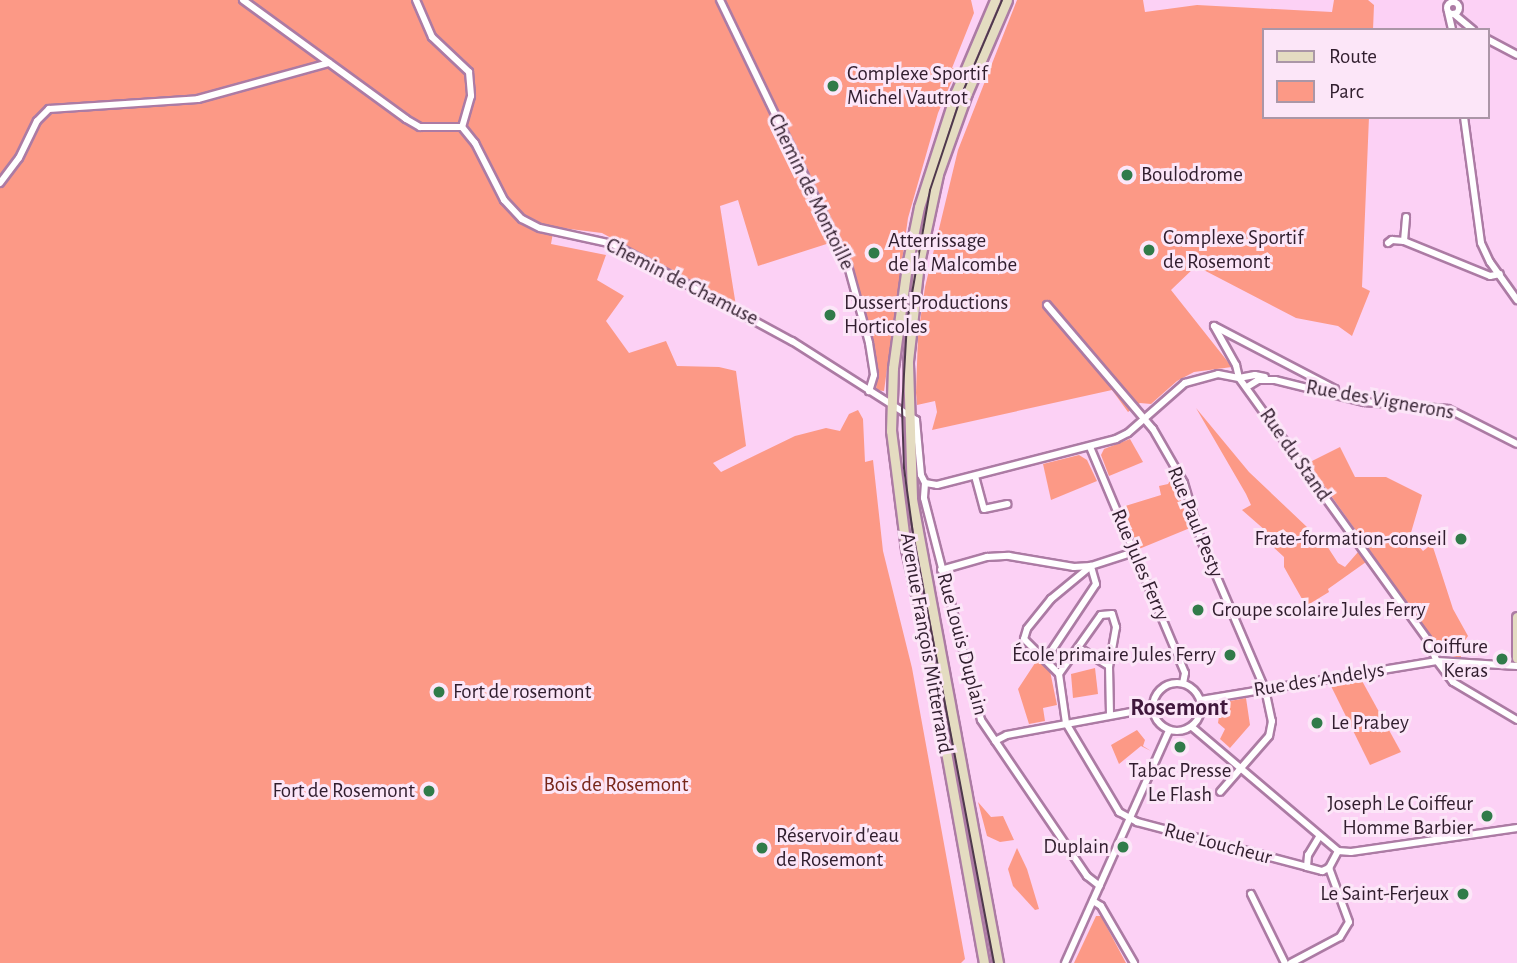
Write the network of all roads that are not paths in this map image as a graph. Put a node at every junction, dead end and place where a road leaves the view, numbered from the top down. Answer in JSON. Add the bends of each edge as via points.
{"nodes":[{"id":1,"x":243,"y":0,"type":"edge"},
{"id":2,"x":416,"y":0,"type":"edge"},
{"id":3,"x":720,"y":0,"type":"edge"},
{"id":4,"x":995,"y":0,"type":"edge"},
{"id":5,"x":1007,"y":0,"type":"edge"},
{"id":6,"x":1453,"y":2,"type":"edge"},
{"id":7,"x":1452,"y":13,"type":"junction"},
{"id":8,"x":1451,"y":27,"type":"edge"},
{"id":9,"x":1471,"y":28,"type":"edge"},
{"id":10,"x":1489,"y":40,"type":"edge"},
{"id":11,"x":1517,"y":55,"type":"edge"},
{"id":12,"x":329,"y":63,"type":"junction"},
{"id":13,"x":1464,"y":119,"type":"edge"},
{"id":14,"x":462,"y":127,"type":"junction"},
{"id":15,"x":0,"y":183,"type":"edge"},
{"id":16,"x":1406,"y":217,"type":"dead end"},
{"id":17,"x":1405,"y":241,"type":"junction"},
{"id":18,"x":1388,"y":243,"type":"dead end"},
{"id":19,"x":1500,"y":274,"type":"junction"},
{"id":20,"x":1517,"y":300,"type":"edge"},
{"id":21,"x":1047,"y":305,"type":"dead end"},
{"id":22,"x":1239,"y":378,"type":"junction"},
{"id":23,"x":1275,"y":380,"type":"junction"},
{"id":24,"x":1247,"y":387,"type":"junction"},
{"id":25,"x":869,"y":391,"type":"junction"},
{"id":26,"x":1336,"y":396,"type":"junction"},
{"id":27,"x":892,"y":404,"type":"junction"},
{"id":28,"x":909,"y":414,"type":"junction"},
{"id":29,"x":1145,"y":417,"type":"junction"},
{"id":30,"x":1517,"y":444,"type":"edge"},
{"id":31,"x":1090,"y":447,"type":"junction"},
{"id":32,"x":975,"y":475,"type":"junction"},
{"id":33,"x":925,"y":483,"type":"junction"},
{"id":34,"x":1007,"y":504,"type":"dead end"},
{"id":35,"x":1134,"y":552,"type":"junction"},
{"id":36,"x":1091,"y":566,"type":"junction"},
{"id":37,"x":942,"y":570,"type":"junction"},
{"id":38,"x":1517,"y":617,"type":"edge"},
{"id":39,"x":1079,"y":648,"type":"junction"},
{"id":40,"x":1046,"y":659,"type":"junction"},
{"id":41,"x":1517,"y":659,"type":"edge"},
{"id":42,"x":1437,"y":661,"type":"junction"},
{"id":43,"x":1109,"y":666,"type":"junction"},
{"id":44,"x":1517,"y":666,"type":"edge"},
{"id":45,"x":1059,"y":674,"type":"junction"},
{"id":46,"x":1183,"y":683,"type":"junction"},
{"id":47,"x":1265,"y":689,"type":"junction"},
{"id":48,"x":1201,"y":700,"type":"junction"},
{"id":49,"x":1153,"y":708,"type":"junction"},
{"id":50,"x":1110,"y":715,"type":"junction"},
{"id":51,"x":1517,"y":720,"type":"edge"},
{"id":52,"x":1066,"y":723,"type":"junction"},
{"id":53,"x":1192,"y":727,"type":"junction"},
{"id":54,"x":1168,"y":730,"type":"junction"},
{"id":55,"x":995,"y":741,"type":"junction"},
{"id":56,"x":1241,"y":768,"type":"junction"},
{"id":57,"x":1220,"y":792,"type":"dead end"},
{"id":58,"x":1130,"y":819,"type":"junction"},
{"id":59,"x":1517,"y":828,"type":"edge"},
{"id":60,"x":1319,"y":837,"type":"junction"},
{"id":61,"x":1338,"y":851,"type":"junction"},
{"id":62,"x":1307,"y":867,"type":"junction"},
{"id":63,"x":1329,"y":868,"type":"junction"},
{"id":64,"x":1100,"y":886,"type":"junction"},
{"id":65,"x":1251,"y":894,"type":"dead end"},
{"id":66,"x":1093,"y":901,"type":"junction"},
{"id":67,"x":984,"y":963,"type":"edge"},
{"id":68,"x":998,"y":963,"type":"edge"},
{"id":69,"x":1065,"y":963,"type":"edge"},
{"id":70,"x":1134,"y":963,"type":"edge"},
{"id":71,"x":1285,"y":963,"type":"edge"},
{"id":72,"x":1291,"y":963,"type":"edge"}],
"edges":[{"from":1,"to":12,"type":"street"},
{"from":2,"to":14,"type":"street","via":[[432,37],[469,72],[471,96]]},
{"from":3,"to":25,"type":"street","name":"Chemin de Montoille","via":[[848,266],[869,343],[874,375]]},
{"from":4,"to":27,"type":"main road","name":"Avenue François Mitterrand","via":[[956,92],[919,207],[907,266]]},
{"from":5,"to":28,"type":"main road","name":"Avenue François Mitterrand","via":[[951,134],[932,197],[911,319]]},
{"from":6,"to":7,"type":"street"},
{"from":6,"to":7,"type":"street"},
{"from":6,"to":9,"type":"street"},
{"from":7,"to":8,"type":"street"},
{"from":7,"to":9,"type":"street"},
{"from":10,"to":11,"type":"street"},
{"from":12,"to":14,"type":"street","via":[[421,127]]},
{"from":12,"to":15,"type":"street","via":[[198,99],[49,109]]},
{"from":13,"to":19,"type":"street","via":[[1477,228],[1487,256]]},
{"from":14,"to":25,"type":"street","name":"Chemin de Chamuse","via":[[504,200],[522,219],[540,228],[614,244],[769,328]]},
{"from":16,"to":17,"type":"street"},
{"from":17,"to":18,"type":"street"},
{"from":17,"to":19,"type":"street","via":[[1490,276]]},
{"from":19,"to":20,"type":"street"},
{"from":21,"to":29,"type":"street","name":"Rue Paul Pesty"},
{"from":22,"to":23,"type":"street","via":[[1255,375]]},
{"from":22,"to":24,"type":"street"},
{"from":22,"to":26,"type":"street","via":[[1214,326],[1335,389]]},
{"from":22,"to":29,"type":"street","via":[[1218,374],[1185,383]]},
{"from":23,"to":24,"type":"street","name":"Rue des Vignerons","via":[[1258,380]]},
{"from":23,"to":26,"type":"street","name":"Rue des Vignerons"},
{"from":24,"to":42,"type":"street","name":"Rue du Stand","via":[[1427,639]]},
{"from":25,"to":27,"type":"street","name":"Chemin de Chamuse"},
{"from":26,"to":30,"type":"street","name":"Rue des Vignerons","via":[[1448,409]]},
{"from":27,"to":28,"type":"street","name":"Chemin de Chamuse"},
{"from":27,"to":67,"type":"main road","name":"Avenue François Mitterrand","via":[[905,550],[924,629]]},
{"from":28,"to":33,"type":"street","name":"Rue Louis Duplain","via":[[918,425],[920,475]]},
{"from":28,"to":68,"type":"main road","name":"Avenue François Mitterrand","via":[[912,498]]},
{"from":29,"to":31,"type":"street","via":[[1116,439]]},
{"from":29,"to":47,"type":"street","name":"Rue Paul Pesty","via":[[1184,483],[1201,540]]},
{"from":31,"to":32,"type":"street"},
{"from":31,"to":35,"type":"street","name":"Rue Jules Ferry"},
{"from":32,"to":33,"type":"street","via":[[937,485]]},
{"from":32,"to":34,"type":"street","via":[[984,509]]},
{"from":33,"to":37,"type":"street","name":"Rue Louis Duplain","via":[[923,498]]},
{"from":35,"to":36,"type":"street"},
{"from":35,"to":46,"type":"street","name":"Rue Jules Ferry","via":[[1185,673]]},
{"from":36,"to":37,"type":"street","via":[[1009,556],[987,557]]},
{"from":36,"to":40,"type":"street","via":[[1096,584]]},
{"from":36,"to":40,"type":"street","via":[[1062,587],[1027,629],[1026,642]]},
{"from":37,"to":55,"type":"street","name":"Rue Louis Duplain","via":[[981,720]]},
{"from":38,"to":41,"type":"main road"},
{"from":39,"to":43,"type":"street"},
{"from":39,"to":43,"type":"street","via":[[1101,615],[1112,614],[1116,627]]},
{"from":39,"to":45,"type":"street"},
{"from":40,"to":45,"type":"street"},
{"from":42,"to":44,"type":"street","name":"Rue des Andelys"},
{"from":42,"to":47,"type":"street","name":"Rue des Andelys"},
{"from":42,"to":51,"type":"street","name":"Rue du Stand","via":[[1453,682]]},
{"from":43,"to":50,"type":"street"},
{"from":45,"to":52,"type":"street"},
{"from":46,"to":48,"type":"street"},
{"from":46,"to":49,"type":"street","via":[[1160,690]]},
{"from":47,"to":48,"type":"street","name":"Rue des Andelys"},
{"from":47,"to":56,"type":"street","name":"Rue Paul Pesty","via":[[1272,729]]},
{"from":48,"to":53,"type":"street","via":[[1200,715]]},
{"from":49,"to":50,"type":"street"},
{"from":49,"to":54,"type":"street","via":[[1157,721]]},
{"from":50,"to":52,"type":"street"},
{"from":52,"to":55,"type":"street"},
{"from":52,"to":58,"type":"street","via":[[1119,812]]},
{"from":53,"to":54,"type":"street","via":[[1181,732]]},
{"from":53,"to":56,"type":"street"},
{"from":54,"to":58,"type":"street"},
{"from":55,"to":64,"type":"street","name":"Rue Louis Duplain","via":[[1087,876]]},
{"from":56,"to":57,"type":"street","name":"Rue Paul Pesty"},
{"from":56,"to":60,"type":"street"},
{"from":58,"to":62,"type":"street","name":"Rue Loucheur"},
{"from":58,"to":64,"type":"street"},
{"from":59,"to":61,"type":"street"},
{"from":60,"to":61,"type":"street"},
{"from":60,"to":62,"type":"street","via":[[1308,855]]},
{"from":61,"to":63,"type":"street"},
{"from":62,"to":63,"type":"street","name":"Rue Loucheur"},
{"from":63,"to":72,"type":"street","via":[[1349,922],[1339,937]]},
{"from":64,"to":66,"type":"street"},
{"from":65,"to":71,"type":"street"},
{"from":66,"to":69,"type":"street"},
{"from":66,"to":70,"type":"street","via":[[1101,906]]}]}
